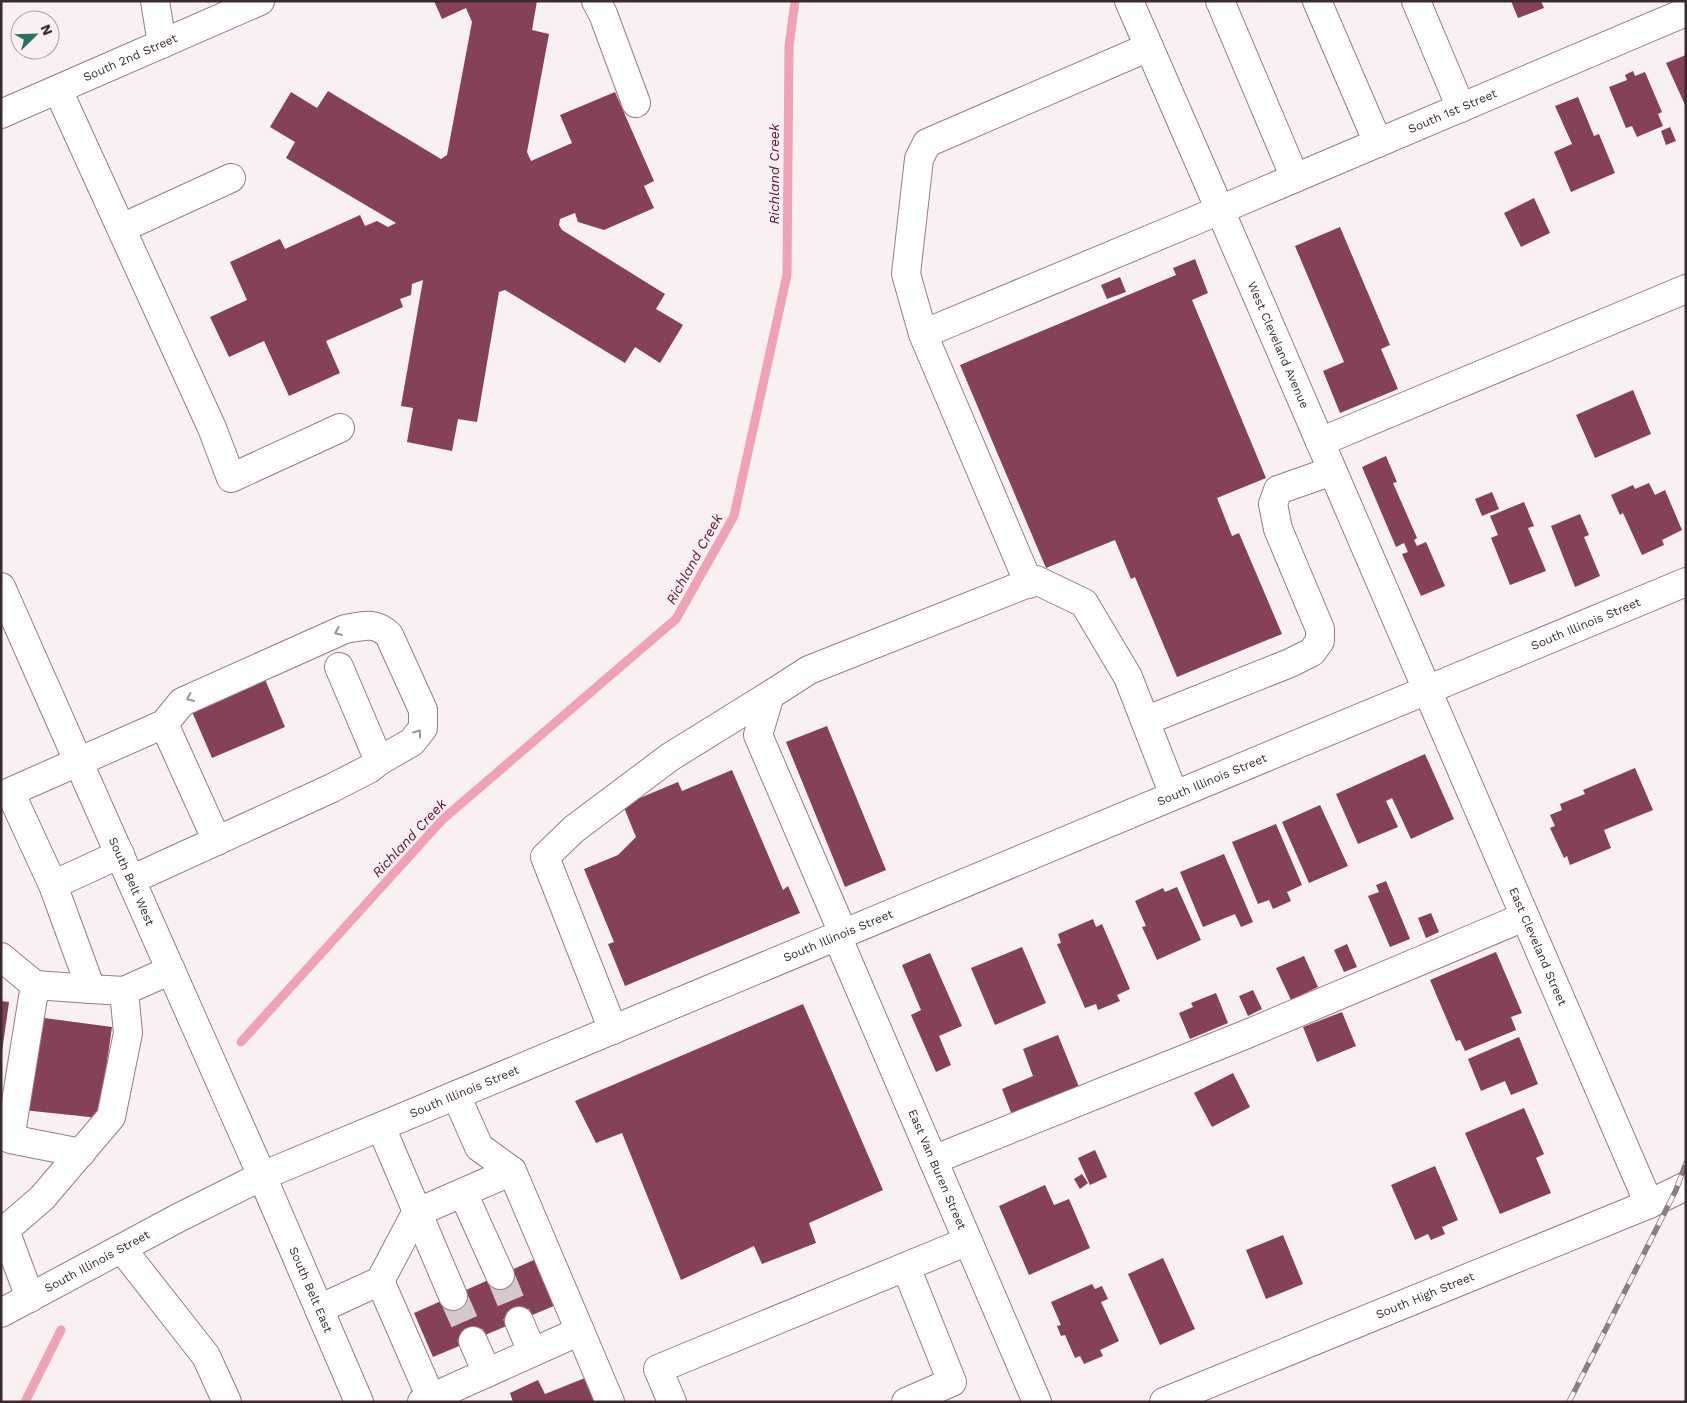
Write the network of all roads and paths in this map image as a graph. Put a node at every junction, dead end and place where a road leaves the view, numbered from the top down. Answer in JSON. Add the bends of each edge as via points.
{"nodes":[{"id":1,"x":155,"y":1,"type":"edge"},
{"id":2,"x":260,"y":1,"type":"edge"},
{"id":3,"x":596,"y":1,"type":"edge"},
{"id":4,"x":1129,"y":1,"type":"edge"},
{"id":5,"x":1220,"y":1,"type":"edge"},
{"id":6,"x":1316,"y":1,"type":"edge"},
{"id":7,"x":1416,"y":1,"type":"edge"},
{"id":8,"x":1686,"y":12,"type":"edge"},
{"id":9,"x":162,"y":44,"type":"junction"},
{"id":10,"x":1149,"y":47,"type":"junction"},
{"id":11,"x":58,"y":90,"type":"junction"},
{"id":12,"x":636,"y":103,"type":"dead end"},
{"id":13,"x":1461,"y":108,"type":"junction"},
{"id":14,"x":1,"y":114,"type":"edge"},
{"id":15,"x":1378,"y":143,"type":"junction"},
{"id":16,"x":231,"y":178,"type":"dead end"},
{"id":17,"x":1295,"y":178,"type":"junction"},
{"id":18,"x":1220,"y":210,"type":"junction"},
{"id":19,"x":122,"y":228,"type":"junction"},
{"id":20,"x":1686,"y":289,"type":"edge"},
{"id":21,"x":923,"y":334,"type":"junction"},
{"id":22,"x":340,"y":428,"type":"dead end"},
{"id":23,"x":1320,"y":442,"type":"junction"},
{"id":24,"x":1332,"y":471,"type":"junction"},
{"id":25,"x":1686,"y":582,"type":"edge"},
{"id":26,"x":1028,"y":584,"type":"junction"},
{"id":27,"x":1,"y":587,"type":"edge"},
{"id":28,"x":339,"y":667,"type":"dead end"},
{"id":29,"x":1426,"y":690,"type":"junction"},
{"id":30,"x":770,"y":695,"type":"junction"},
{"id":31,"x":1145,"y":721,"type":"junction"},
{"id":32,"x":164,"y":724,"type":"junction"},
{"id":33,"x":78,"y":761,"type":"junction"},
{"id":34,"x":379,"y":761,"type":"junction"},
{"id":35,"x":6,"y":794,"type":"edge"},
{"id":36,"x":1174,"y":795,"type":"junction"},
{"id":37,"x":217,"y":841,"type":"junction"},
{"id":38,"x":120,"y":854,"type":"junction"},
{"id":39,"x":131,"y":880,"type":"junction"},
{"id":40,"x":53,"y":885,"type":"junction"},
{"id":41,"x":1524,"y":917,"type":"junction"},
{"id":42,"x":840,"y":935,"type":"junction"},
{"id":43,"x":1,"y":956,"type":"edge"},
{"id":44,"x":171,"y":970,"type":"junction"},
{"id":45,"x":35,"y":985,"type":"junction"},
{"id":46,"x":91,"y":988,"type":"junction"},
{"id":47,"x":124,"y":991,"type":"junction"},
{"id":48,"x":613,"y":1030,"type":"junction"},
{"id":49,"x":456,"y":1095,"type":"junction"},
{"id":50,"x":381,"y":1127,"type":"junction"},
{"id":51,"x":81,"y":1152,"type":"junction"},
{"id":52,"x":933,"y":1160,"type":"junction"},
{"id":53,"x":512,"y":1172,"type":"junction"},
{"id":54,"x":262,"y":1176,"type":"junction"},
{"id":55,"x":1686,"y":1186,"type":"edge"},
{"id":56,"x":463,"y":1193,"type":"junction"},
{"id":57,"x":1649,"y":1204,"type":"junction"},
{"id":58,"x":416,"y":1213,"type":"junction"},
{"id":59,"x":3,"y":1228,"type":"edge"},
{"id":60,"x":968,"y":1241,"type":"junction"},
{"id":61,"x":122,"y":1249,"type":"junction"},
{"id":62,"x":906,"y":1267,"type":"junction"},
{"id":63,"x":500,"y":1275,"type":"tunnel mouth"},
{"id":64,"x":380,"y":1281,"type":"junction"},
{"id":65,"x":453,"y":1296,"type":"tunnel mouth"},
{"id":66,"x":30,"y":1298,"type":"junction"},
{"id":67,"x":319,"y":1309,"type":"junction"},
{"id":68,"x":1,"y":1313,"type":"edge"},
{"id":69,"x":519,"y":1321,"type":"tunnel mouth"},
{"id":70,"x":580,"y":1331,"type":"junction"},
{"id":71,"x":473,"y":1340,"type":"tunnel mouth"},
{"id":72,"x":532,"y":1352,"type":"junction"},
{"id":73,"x":487,"y":1373,"type":"junction"},
{"id":74,"x":426,"y":1400,"type":"edge"},
{"id":75,"x":227,"y":1402,"type":"edge"},
{"id":76,"x":359,"y":1402,"type":"edge"},
{"id":77,"x":610,"y":1402,"type":"edge"},
{"id":78,"x":672,"y":1402,"type":"edge"},
{"id":79,"x":906,"y":1402,"type":"edge"},
{"id":80,"x":1037,"y":1402,"type":"edge"},
{"id":81,"x":1164,"y":1402,"type":"edge"}],
"edges":[{"from":1,"to":9,"type":"street"},
{"from":2,"to":9,"type":"street","name":"South 2nd Street"},
{"from":3,"to":12,"type":"street"},
{"from":4,"to":10,"type":"street","name":"West Cleveland Avenue"},
{"from":5,"to":17,"type":"street"},
{"from":6,"to":15,"type":"street"},
{"from":7,"to":13,"type":"street"},
{"from":8,"to":13,"type":"street","name":"South 1st Street"},
{"from":9,"to":11,"type":"street","name":"South 2nd Street"},
{"from":10,"to":18,"type":"street","name":"West Cleveland Avenue"},
{"from":10,"to":21,"type":"street","via":[[927,143],[919,159],[906,274]]},
{"from":11,"to":14,"type":"street","name":"South 2nd Street"},
{"from":11,"to":19,"type":"street"},
{"from":13,"to":15,"type":"street","name":"South 1st Street"},
{"from":15,"to":17,"type":"street","name":"South 1st Street"},
{"from":16,"to":19,"type":"street"},
{"from":17,"to":18,"type":"street","name":"South 1st Street"},
{"from":18,"to":21,"type":"street","name":"South 1st Street"},
{"from":18,"to":23,"type":"street","name":"West Cleveland Avenue"},
{"from":19,"to":22,"type":"street","via":[[212,428],[231,478]]},
{"from":20,"to":23,"type":"street"},
{"from":21,"to":26,"type":"street"},
{"from":23,"to":24,"type":"street","name":"West Cleveland Avenue"},
{"from":24,"to":29,"type":"street","name":"West Cleveland Avenue"},
{"from":24,"to":31,"type":"street","via":[[1278,490],[1273,504],[1278,529],[1320,629],[1320,641],[1312,652]]},
{"from":25,"to":29,"type":"street","name":"South Illinois Street"},
{"from":26,"to":30,"type":"street","via":[[809,670]]},
{"from":26,"to":31,"type":"street","via":[[1036,580],[1084,603],[1128,677]]},
{"from":27,"to":33,"type":"street","name":"South Belt West"},
{"from":28,"to":34,"type":"street"},
{"from":29,"to":36,"type":"street","name":"South Illinois Street"},
{"from":29,"to":41,"type":"street","name":"East Cleveland Street"},
{"from":30,"to":42,"type":"street","name":"East Van Buren Street","via":[[758,736]]},
{"from":30,"to":48,"type":"street","via":[[670,757],[574,829],[545,857]]},
{"from":31,"to":36,"type":"street"},
{"from":32,"to":33,"type":"street"},
{"from":34,"to":32,"type":"street","one_way":true,"via":[[412,742],[423,728],[423,710],[389,635],[382,628],[368,625],[345,629],[182,702]]},
{"from":32,"to":37,"type":"street"},
{"from":33,"to":35,"type":"street"},
{"from":33,"to":38,"type":"street","name":"South Belt West"},
{"from":34,"to":37,"type":"street","via":[[332,788]]},
{"from":35,"to":40,"type":"street"},
{"from":36,"to":42,"type":"street","name":"South Illinois Street"},
{"from":37,"to":39,"type":"street"},
{"from":38,"to":39,"type":"street","name":"South Belt West"},
{"from":38,"to":40,"type":"street"},
{"from":39,"to":44,"type":"street","name":"South Belt West"},
{"from":40,"to":46,"type":"street"},
{"from":41,"to":52,"type":"street","via":[[1247,1034]]},
{"from":41,"to":57,"type":"street","name":"East Cleveland Street"},
{"from":42,"to":48,"type":"street","name":"South Illinois Street"},
{"from":42,"to":52,"type":"street","name":"East Van Buren Street"},
{"from":43,"to":45,"type":"street"},
{"from":44,"to":47,"type":"street"},
{"from":44,"to":54,"type":"street","name":"South Belt West"},
{"from":45,"to":46,"type":"street"},
{"from":45,"to":51,"type":"street","via":[[10,1139]]},
{"from":46,"to":47,"type":"street"},
{"from":47,"to":51,"type":"street","via":[[128,1033],[111,1117]]},
{"from":48,"to":49,"type":"street","name":"South Illinois Street"},
{"from":49,"to":50,"type":"street","name":"South Illinois Street"},
{"from":49,"to":53,"type":"street","via":[[479,1147]]},
{"from":50,"to":54,"type":"street","name":"South Illinois Street"},
{"from":50,"to":58,"type":"street"},
{"from":51,"to":59,"type":"street","via":[[42,1198]]},
{"from":52,"to":60,"type":"street","name":"East Van Buren Street"},
{"from":53,"to":56,"type":"street"},
{"from":53,"to":70,"type":"street"},
{"from":54,"to":61,"type":"street","name":"South Illinois Street"},
{"from":54,"to":67,"type":"street","name":"South Belt East"},
{"from":55,"to":57,"type":"street","name":"South High Street"},
{"from":56,"to":58,"type":"street"},
{"from":56,"to":63,"type":"street"},
{"from":57,"to":81,"type":"street","name":"South High Street"},
{"from":58,"to":64,"type":"street"},
{"from":58,"to":65,"type":"street"},
{"from":59,"to":66,"type":"street"},
{"from":60,"to":62,"type":"street"},
{"from":60,"to":80,"type":"street","name":"East Van Buren Street"},
{"from":61,"to":66,"type":"street","name":"South Illinois Street"},
{"from":61,"to":75,"type":"street","via":[[206,1356]]},
{"from":62,"to":78,"type":"street","via":[[658,1369]]},
{"from":62,"to":79,"type":"street","via":[[952,1382]]},
{"from":64,"to":67,"type":"street"},
{"from":64,"to":74,"type":"street"},
{"from":66,"to":68,"type":"street","name":"South Illinois Street"},
{"from":67,"to":76,"type":"street","name":"South Belt East"},
{"from":69,"to":72,"type":"street"},
{"from":70,"to":72,"type":"street"},
{"from":70,"to":77,"type":"street"},
{"from":71,"to":73,"type":"street"},
{"from":72,"to":73,"type":"street"},
{"from":73,"to":74,"type":"street"}]}
